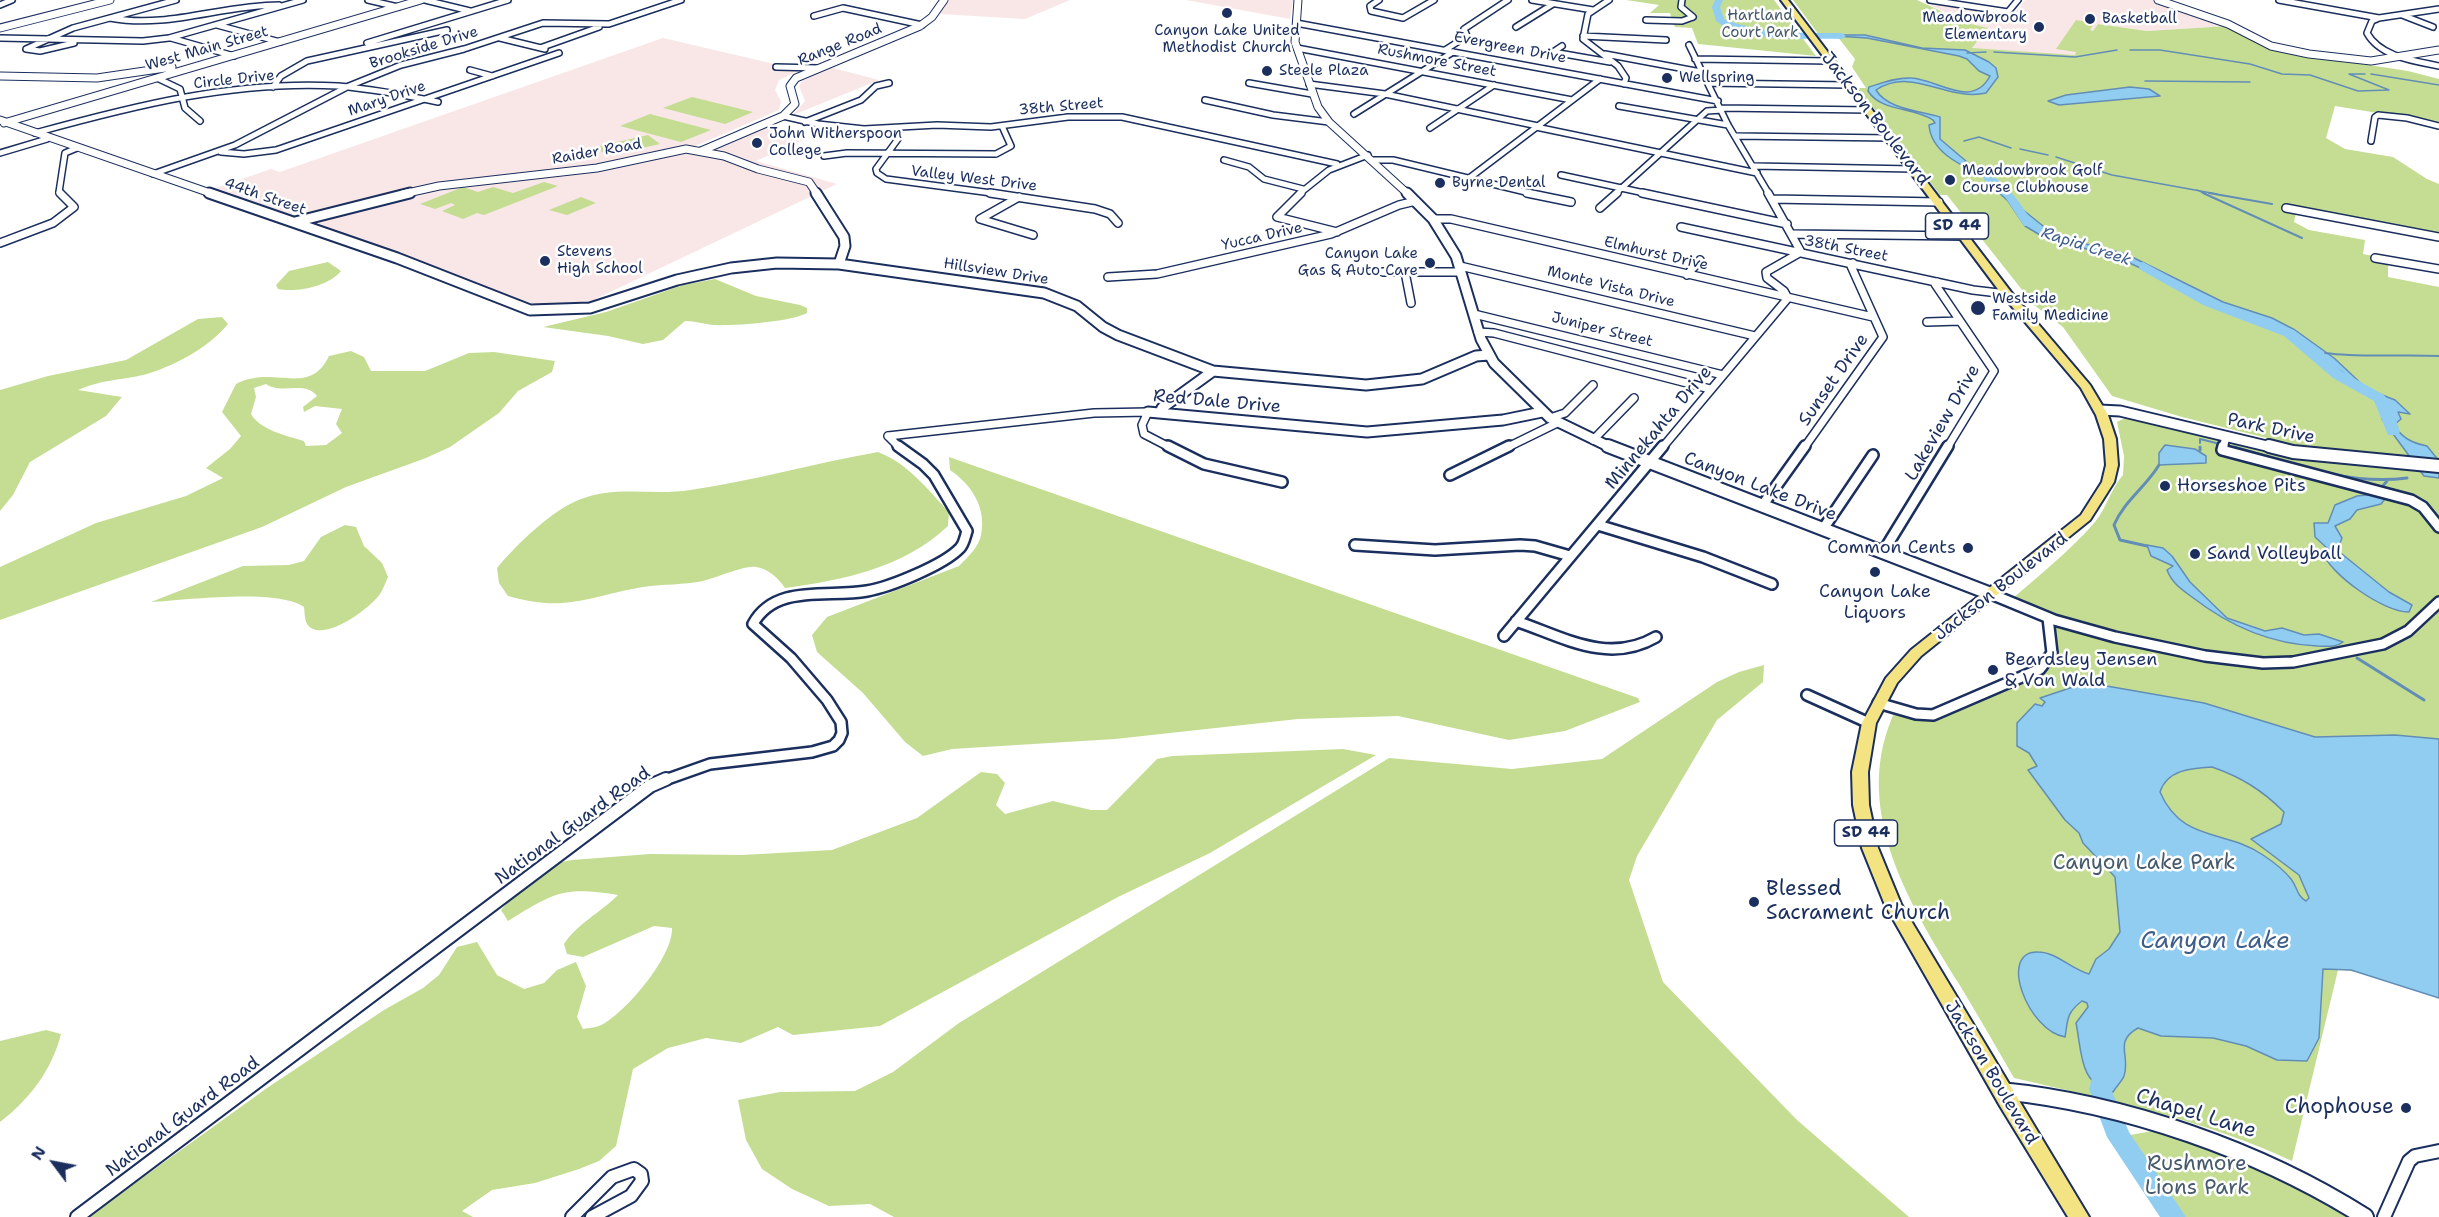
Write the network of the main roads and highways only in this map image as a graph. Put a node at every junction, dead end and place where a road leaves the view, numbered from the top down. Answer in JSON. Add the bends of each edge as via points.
{"nodes":[{"id":1,"x":1784,"y":0,"type":"edge"},
{"id":2,"x":2079,"y":1217,"type":"edge"}],
"edges":[{"from":1,"to":2,"type":"main road","name":"Jackson Boulevard","number":"SD 44","via":[[2007,294],[2071,368],[2099,410],[2109,439],[2112,465],[2099,500],[2067,535],[1911,658],[1878,703],[1862,756],[1861,797],[1874,861],[1893,905]]}]}
